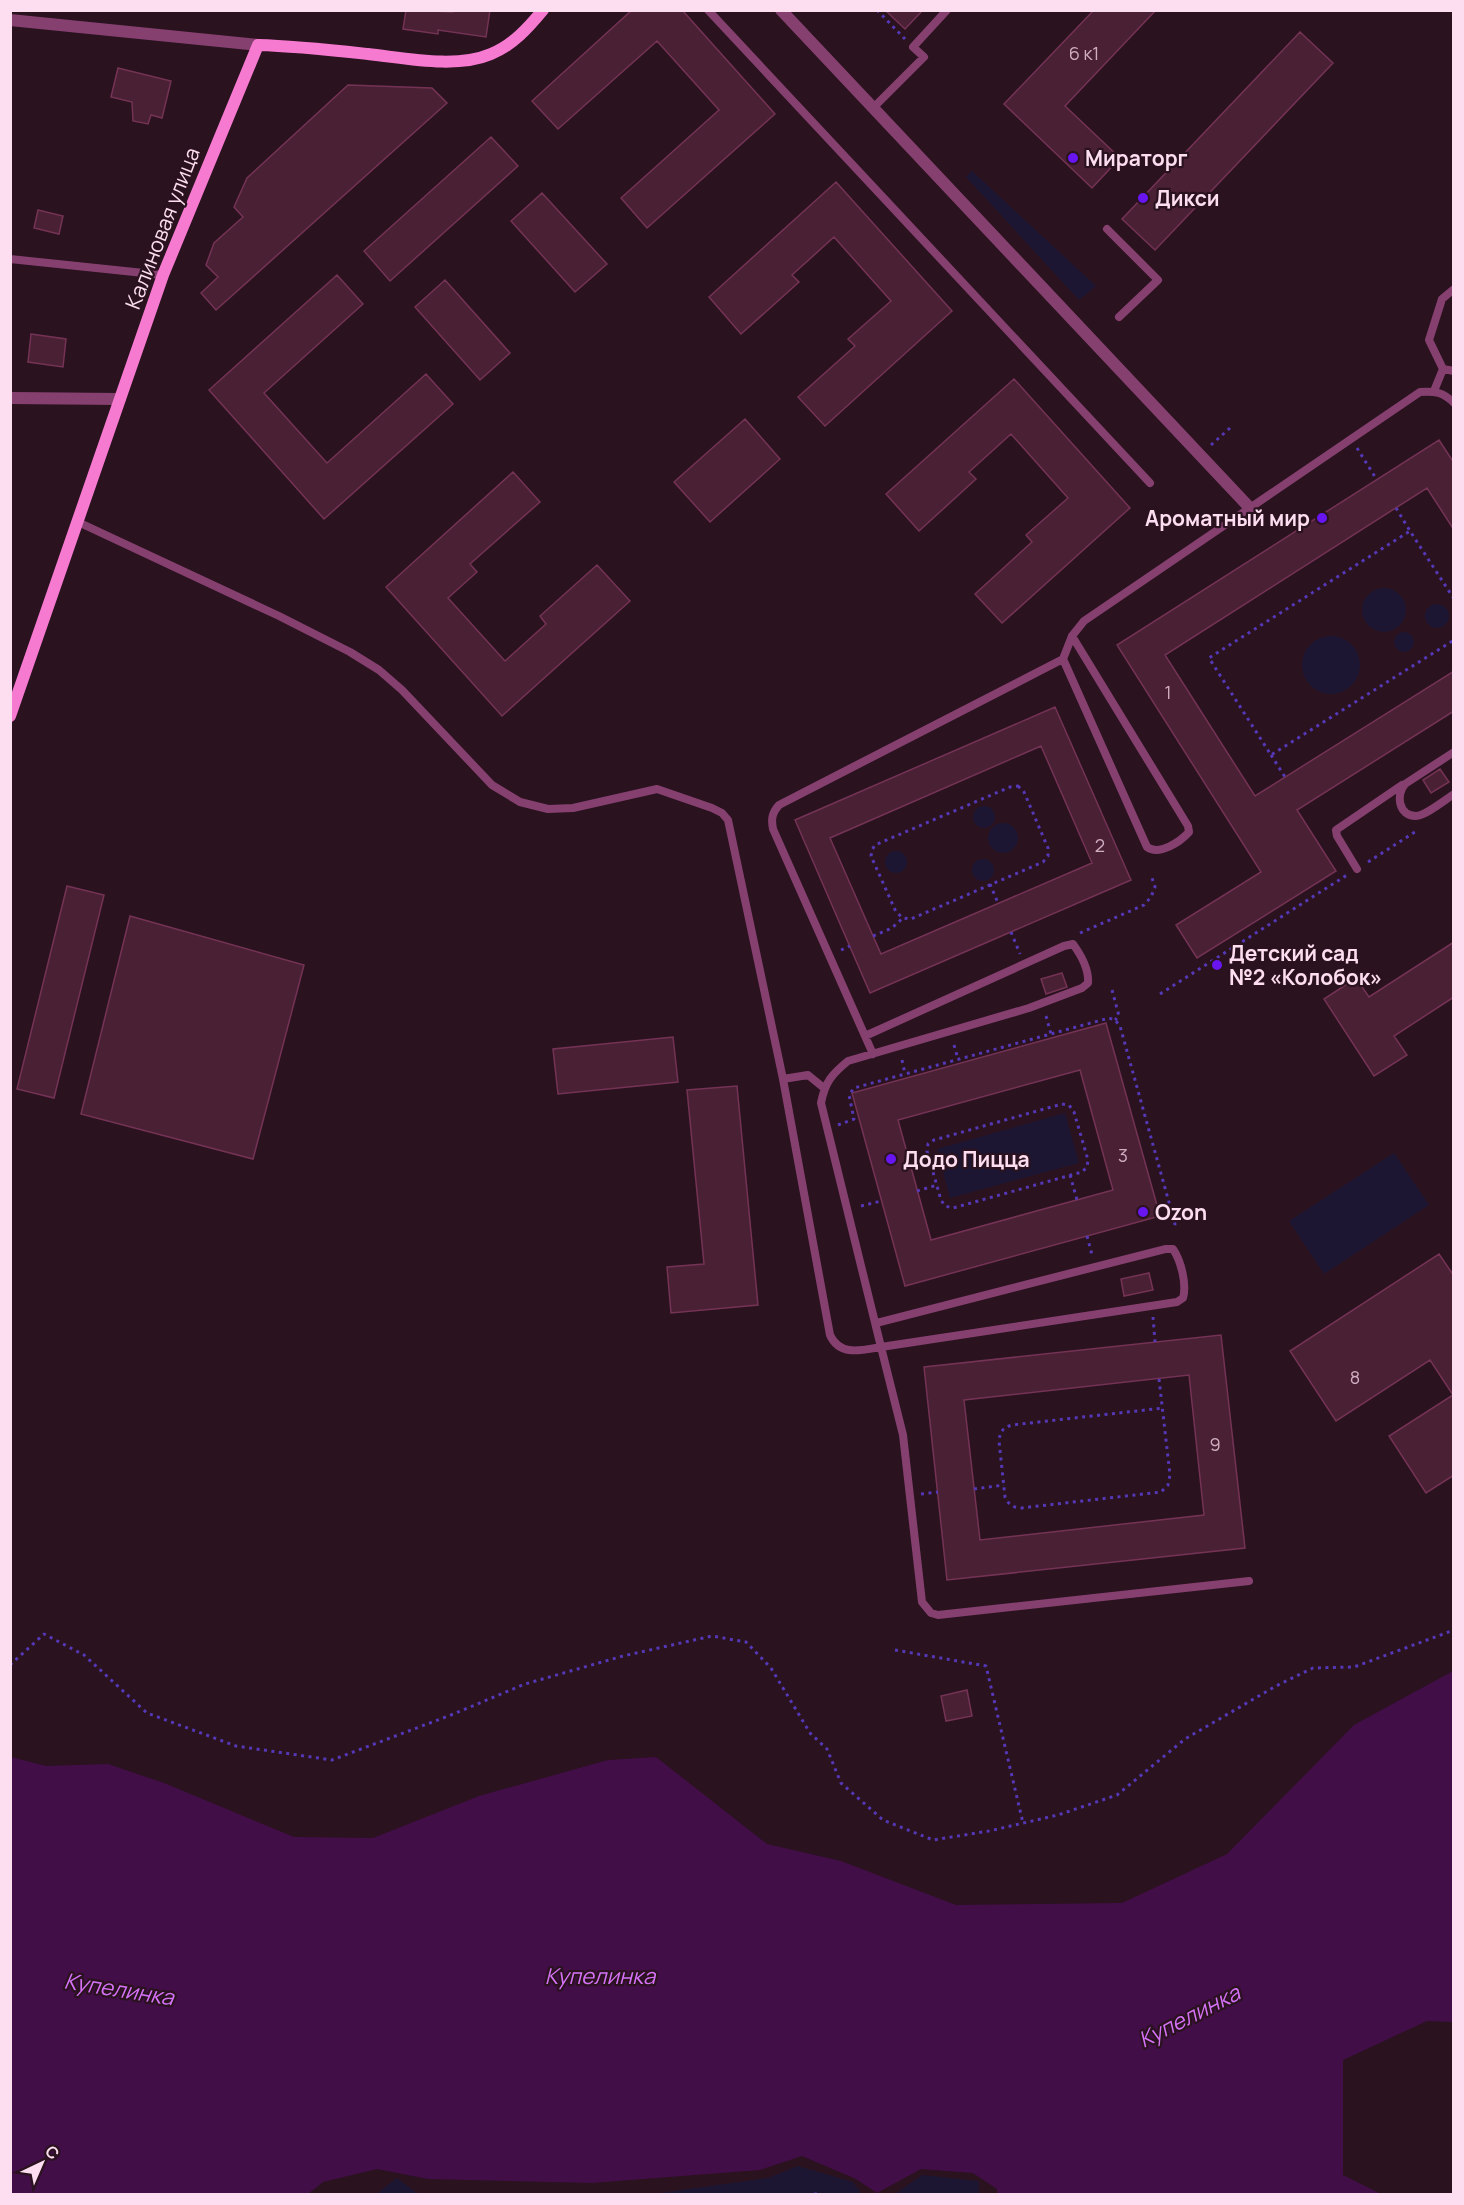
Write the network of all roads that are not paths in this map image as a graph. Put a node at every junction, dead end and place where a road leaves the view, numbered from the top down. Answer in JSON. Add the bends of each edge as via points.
{"nodes":[{"id":1,"x":543,"y":10,"type":"edge"},
{"id":2,"x":708,"y":10,"type":"edge"},
{"id":3,"x":782,"y":10,"type":"edge"},
{"id":4,"x":947,"y":10,"type":"edge"},
{"id":5,"x":10,"y":20,"type":"edge"},
{"id":6,"x":258,"y":45,"type":"junction"},
{"id":7,"x":873,"y":108,"type":"junction"},
{"id":8,"x":1107,"y":229,"type":"dead end"},
{"id":9,"x":10,"y":259,"type":"edge"},
{"id":10,"x":163,"y":275,"type":"junction"},
{"id":11,"x":1454,"y":289,"type":"edge"},
{"id":12,"x":1119,"y":317,"type":"dead end"},
{"id":13,"x":1443,"y":369,"type":"junction"},
{"id":14,"x":1454,"y":371,"type":"edge"},
{"id":15,"x":1434,"y":391,"type":"junction"},
{"id":16,"x":10,"y":398,"type":"edge"},
{"id":17,"x":120,"y":399,"type":"junction"},
{"id":18,"x":1454,"y":403,"type":"edge"},
{"id":19,"x":1150,"y":483,"type":"dead end"},
{"id":20,"x":1250,"y":508,"type":"junction"},
{"id":21,"x":78,"y":522,"type":"junction"},
{"id":22,"x":1072,"y":636,"type":"junction"},
{"id":23,"x":1063,"y":659,"type":"junction"},
{"id":24,"x":10,"y":716,"type":"edge"},
{"id":25,"x":1454,"y":752,"type":"edge"},
{"id":26,"x":1405,"y":784,"type":"junction"},
{"id":27,"x":1454,"y":794,"type":"edge"},
{"id":28,"x":1357,"y":869,"type":"road end"},
{"id":29,"x":865,"y":1036,"type":"junction"},
{"id":30,"x":873,"y":1054,"type":"junction"},
{"id":31,"x":783,"y":1079,"type":"junction"},
{"id":32,"x":824,"y":1088,"type":"junction"},
{"id":33,"x":876,"y":1323,"type":"junction"},
{"id":34,"x":881,"y":1347,"type":"junction"},
{"id":35,"x":1249,"y":1581,"type":"dead end"}],
"edges":[{"from":1,"to":6,"type":"street","via":[[509,45],[470,60],[434,61]]},
{"from":2,"to":19,"type":"lane"},
{"from":3,"to":7,"type":"street"},
{"from":4,"to":7,"type":"lane","via":[[913,47],[924,57]]},
{"from":5,"to":6,"type":"street"},
{"from":6,"to":10,"type":"street","name":"Калиновая улица"},
{"from":7,"to":20,"type":"street"},
{"from":8,"to":12,"type":"lane","via":[[1158,280]]},
{"from":9,"to":10,"type":"lane"},
{"from":10,"to":17,"type":"street","name":"Калиновая улица"},
{"from":11,"to":13,"type":"lane","via":[[1442,299],[1429,340]]},
{"from":13,"to":14,"type":"lane"},
{"from":13,"to":15,"type":"lane"},
{"from":15,"to":18,"type":"lane"},
{"from":15,"to":20,"type":"lane","via":[[1420,392]]},
{"from":16,"to":17,"type":"street"},
{"from":17,"to":21,"type":"street","name":"Калиновая улица"},
{"from":20,"to":22,"type":"lane","via":[[1084,621]]},
{"from":21,"to":24,"type":"street","name":"Калиновая улица"},
{"from":21,"to":31,"type":"lane","via":[[279,615],[379,670],[492,784],[520,802],[548,810],[573,808],[657,789],[722,813],[731,829]]},
{"from":22,"to":23,"type":"lane"},
{"from":22,"to":23,"type":"lane","via":[[1188,826],[1184,837],[1158,851],[1147,847]]},
{"from":23,"to":29,"type":"lane","via":[[789,798],[774,811],[772,829]]},
{"from":25,"to":26,"type":"lane"},
{"from":26,"to":27,"type":"lane","via":[[1398,798],[1401,806],[1416,816]]},
{"from":26,"to":28,"type":"lane","via":[[1336,830]]},
{"from":29,"to":30,"type":"lane"},
{"from":29,"to":30,"type":"lane","via":[[1064,946],[1073,945],[1079,952],[1089,976],[1082,988],[1029,1008]]},
{"from":30,"to":32,"type":"lane","via":[[848,1061],[834,1072]]},
{"from":31,"to":32,"type":"lane","via":[[808,1075]]},
{"from":31,"to":34,"type":"lane","via":[[830,1335],[834,1344],[850,1351]]},
{"from":32,"to":33,"type":"lane","via":[[821,1103]]},
{"from":33,"to":34,"type":"lane"},
{"from":33,"to":34,"type":"lane","via":[[1165,1249],[1173,1249],[1178,1257],[1185,1292],[1177,1302]]},
{"from":34,"to":35,"type":"lane","via":[[903,1435],[922,1602],[931,1613]]}]}
